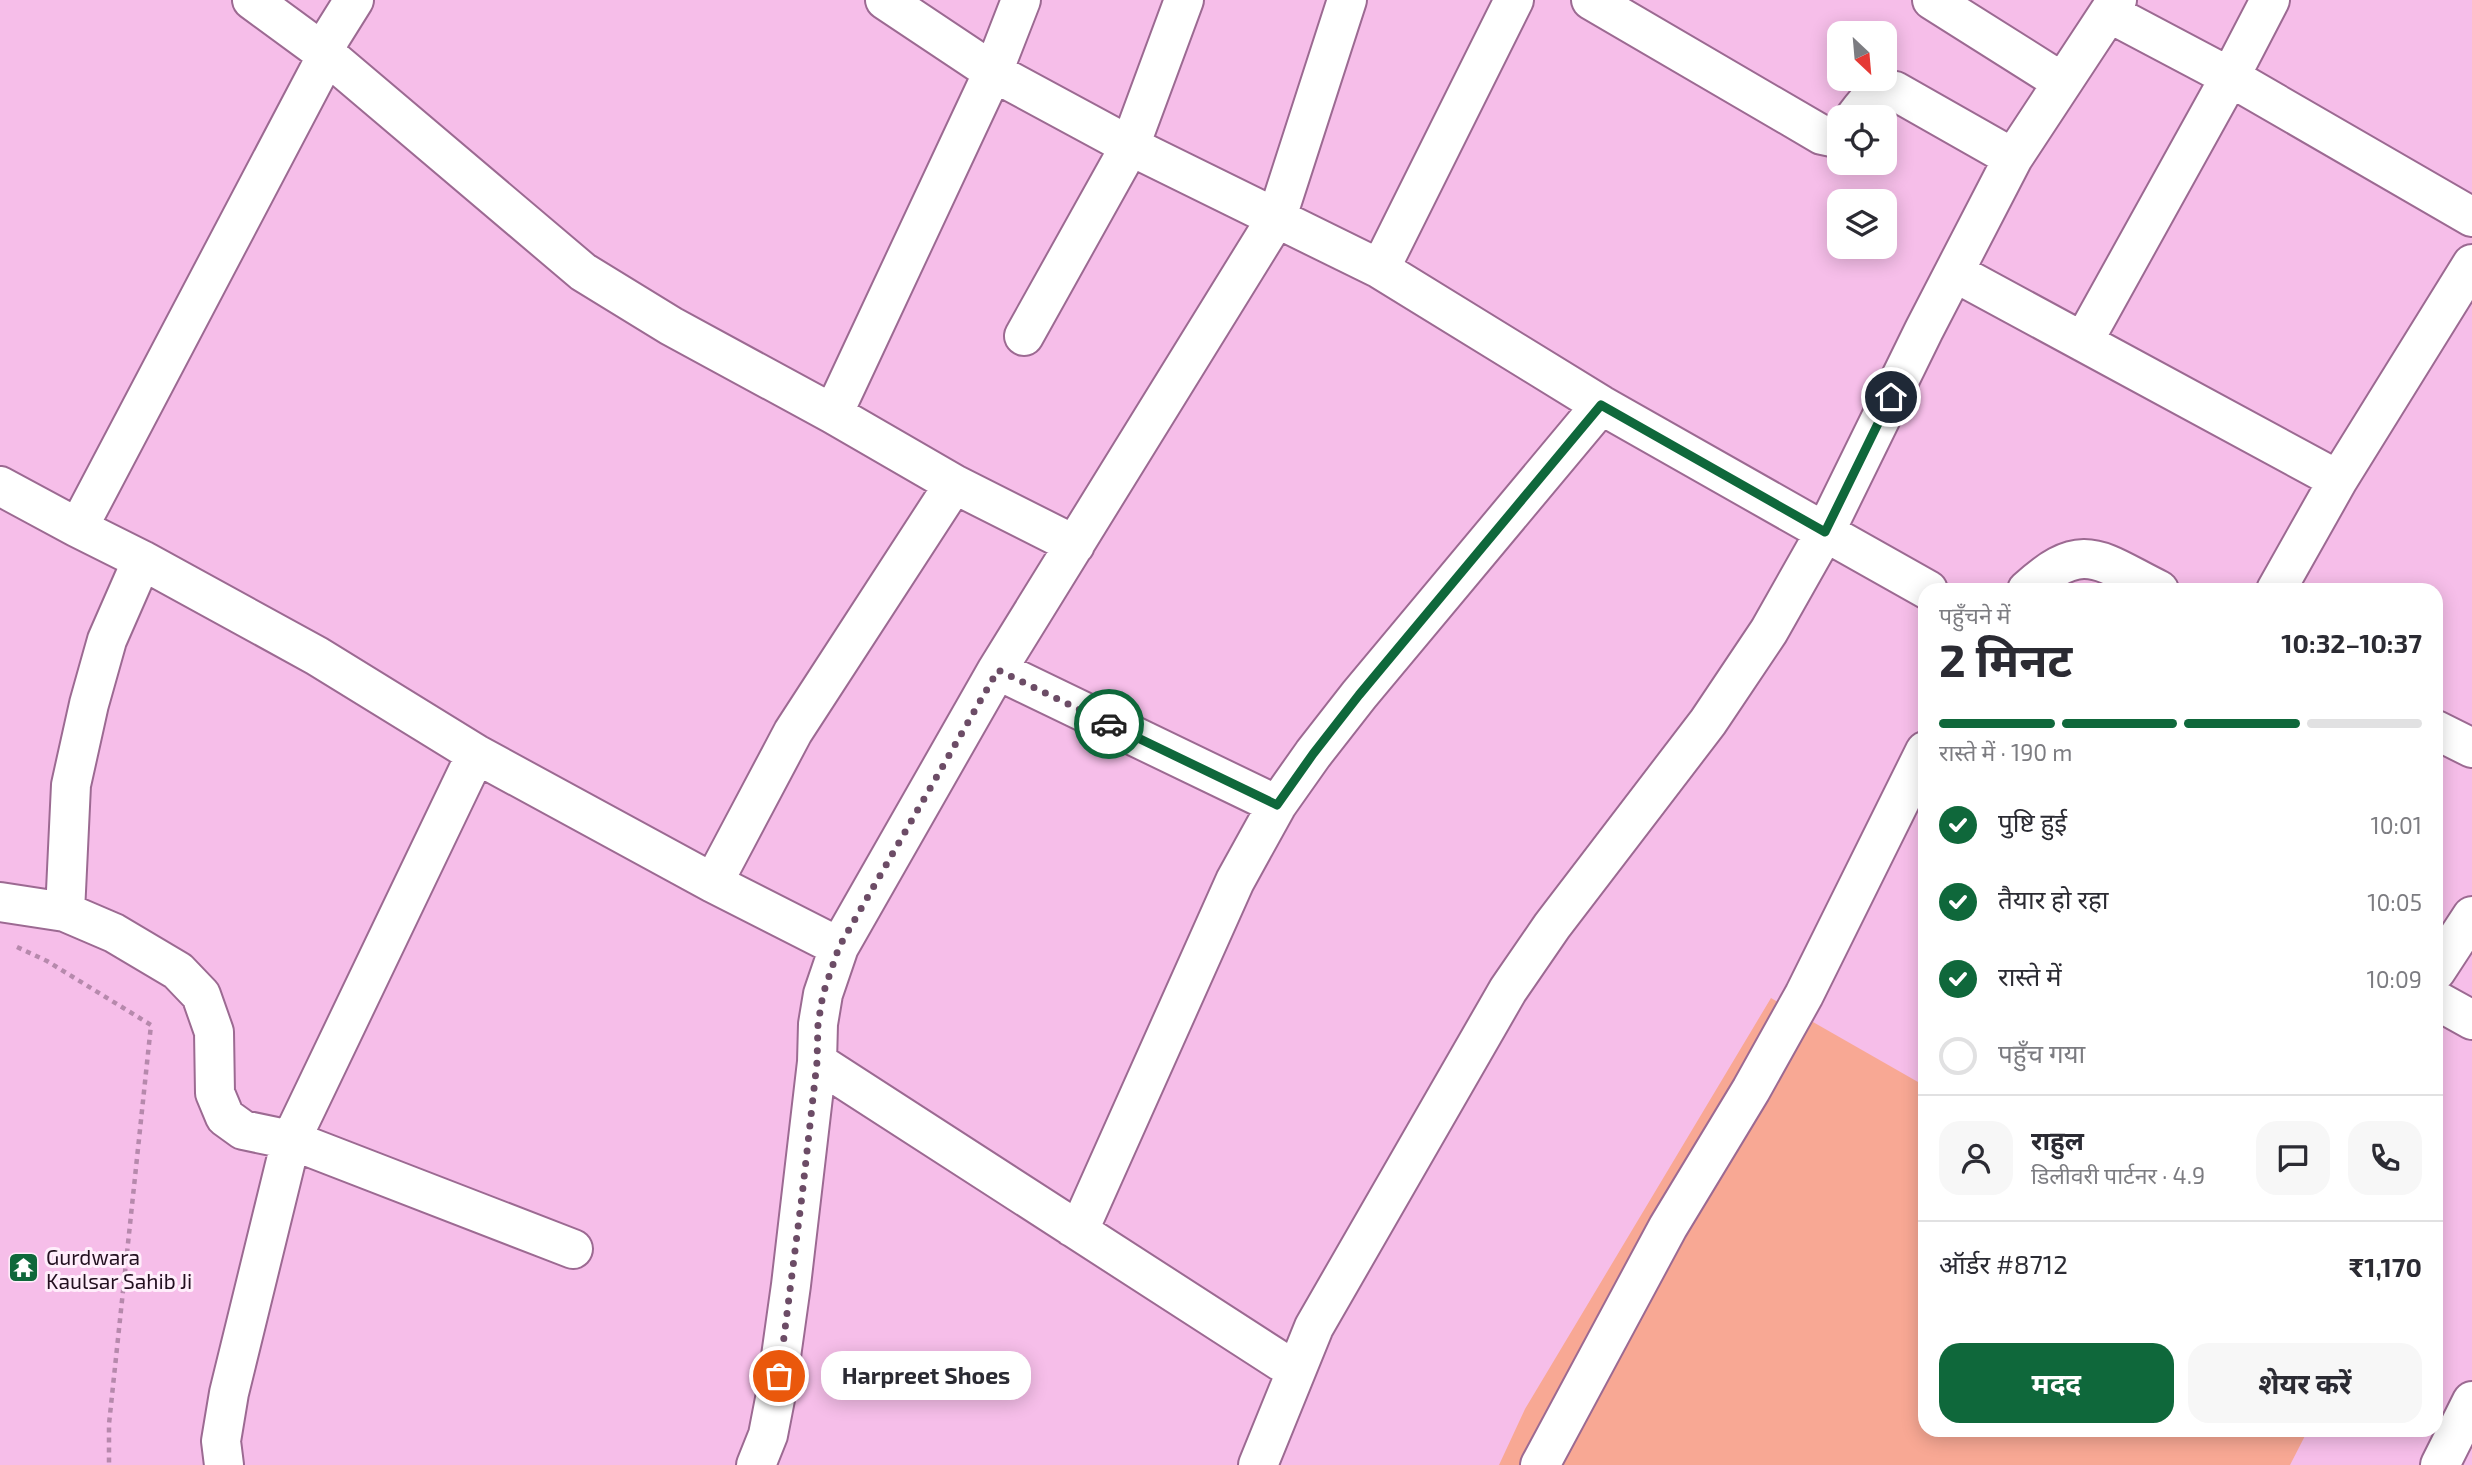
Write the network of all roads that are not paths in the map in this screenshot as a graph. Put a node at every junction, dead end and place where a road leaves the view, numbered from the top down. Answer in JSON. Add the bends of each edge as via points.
{"nodes":[{"id":1,"x":252,"y":0,"type":"edge"},
{"id":2,"x":354,"y":0,"type":"edge"},
{"id":3,"x":885,"y":0,"type":"edge"},
{"id":4,"x":1021,"y":0,"type":"edge"},
{"id":5,"x":1184,"y":0,"type":"edge"},
{"id":6,"x":1347,"y":0,"type":"edge"},
{"id":7,"x":1514,"y":0,"type":"edge"},
{"id":8,"x":1591,"y":0,"type":"edge"},
{"id":9,"x":1932,"y":0,"type":"edge"},
{"id":10,"x":2270,"y":0,"type":"edge"},
{"id":11,"x":2113,"y":6,"type":"edge"},
{"id":12,"x":327,"y":55,"type":"junction"},
{"id":13,"x":993,"y":72,"type":"junction"},
{"id":14,"x":2230,"y":77,"type":"junction"},
{"id":15,"x":2062,"y":82,"type":"junction"},
{"id":16,"x":1864,"y":105,"type":"edge"},
{"id":17,"x":1827,"y":136,"type":"edge"},
{"id":18,"x":1130,"y":146,"type":"junction"},
{"id":19,"x":2013,"y":158,"type":"junction"},
{"id":20,"x":1277,"y":217,"type":"junction"},
{"id":21,"x":2472,"y":217,"type":"edge"},
{"id":22,"x":2472,"y":264,"type":"edge"},
{"id":23,"x":1380,"y":269,"type":"junction"},
{"id":24,"x":1954,"y":272,"type":"junction"},
{"id":25,"x":1024,"y":336,"type":"dead end"},
{"id":26,"x":2083,"y":342,"type":"junction"},
{"id":27,"x":1601,"y":405,"type":"junction"},
{"id":28,"x":833,"y":414,"type":"junction"},
{"id":29,"x":2338,"y":480,"type":"junction"},
{"id":30,"x":954,"y":484,"type":"junction"},
{"id":31,"x":0,"y":486,"type":"edge"},
{"id":32,"x":78,"y":528,"type":"junction"},
{"id":33,"x":1825,"y":532,"type":"junction"},
{"id":34,"x":1075,"y":545,"type":"junction"},
{"id":35,"x":142,"y":560,"type":"junction"},
{"id":36,"x":2034,"y":583,"type":"edge"},
{"id":37,"x":2145,"y":583,"type":"edge"},
{"id":38,"x":2281,"y":583,"type":"edge"},
{"id":39,"x":1918,"y":584,"type":"edge"},
{"id":40,"x":998,"y":670,"type":"junction"},
{"id":41,"x":2443,"y":734,"type":"edge"},
{"id":42,"x":2472,"y":748,"type":"edge"},
{"id":43,"x":476,"y":754,"type":"junction"},
{"id":44,"x":1918,"y":765,"type":"edge"},
{"id":45,"x":1277,"y":805,"type":"junction"},
{"id":46,"x":713,"y":883,"type":"junction"},
{"id":47,"x":0,"y":902,"type":"edge"},
{"id":48,"x":65,"y":912,"type":"junction"},
{"id":49,"x":2472,"y":916,"type":"edge"},
{"id":50,"x":839,"y":947,"type":"junction"},
{"id":51,"x":2443,"y":960,"type":"edge"},
{"id":52,"x":2443,"y":1004,"type":"edge"},
{"id":53,"x":2472,"y":1020,"type":"edge"},
{"id":54,"x":817,"y":1062,"type":"junction"},
{"id":55,"x":291,"y":1140,"type":"junction"},
{"id":56,"x":1072,"y":1227,"type":"junction"},
{"id":57,"x":573,"y":1249,"type":"dead end"},
{"id":58,"x":1294,"y":1370,"type":"junction"},
{"id":59,"x":2472,"y":1401,"type":"edge"},
{"id":60,"x":224,"y":1465,"type":"edge"},
{"id":61,"x":756,"y":1465,"type":"edge"},
{"id":62,"x":1258,"y":1465,"type":"edge"},
{"id":63,"x":1540,"y":1465,"type":"edge"},
{"id":64,"x":2440,"y":1465,"type":"edge"}],
"edges":[{"from":1,"to":12,"type":"street"},
{"from":2,"to":12,"type":"street","via":[[329,40]]},
{"from":3,"to":13,"type":"street"},
{"from":4,"to":13,"type":"street"},
{"from":5,"to":18,"type":"street"},
{"from":6,"to":20,"type":"street"},
{"from":7,"to":23,"type":"street"},
{"from":8,"to":17,"type":"street"},
{"from":9,"to":15,"type":"street"},
{"from":10,"to":14,"type":"street"},
{"from":11,"to":14,"type":"street"},
{"from":11,"to":15,"type":"street"},
{"from":12,"to":28,"type":"street","via":[[583,272]]},
{"from":12,"to":32,"type":"street"},
{"from":13,"to":18,"type":"street"},
{"from":13,"to":28,"type":"street"},
{"from":14,"to":21,"type":"street"},
{"from":14,"to":26,"type":"street"},
{"from":15,"to":19,"type":"street"},
{"from":16,"to":19,"type":"street","via":[[1872,95],[1895,91]]},
{"from":18,"to":20,"type":"street"},
{"from":18,"to":25,"type":"street"},
{"from":19,"to":24,"type":"street"},
{"from":20,"to":23,"type":"street"},
{"from":20,"to":34,"type":"street"},
{"from":22,"to":29,"type":"street"},
{"from":23,"to":27,"type":"street"},
{"from":24,"to":26,"type":"street"},
{"from":24,"to":33,"type":"street"},
{"from":26,"to":29,"type":"street"},
{"from":27,"to":33,"type":"street"},
{"from":27,"to":45,"type":"street","via":[[1359,695]]},
{"from":28,"to":30,"type":"street"},
{"from":29,"to":38,"type":"street"},
{"from":30,"to":34,"type":"street"},
{"from":30,"to":46,"type":"street","via":[[793,732]]},
{"from":31,"to":32,"type":"street"},
{"from":32,"to":35,"type":"street"},
{"from":33,"to":39,"type":"street"},
{"from":33,"to":58,"type":"street","via":[[1769,631],[1709,722],[1508,990],[1350,1262]]},
{"from":34,"to":40,"type":"street"},
{"from":35,"to":43,"type":"street","via":[[317,656]]},
{"from":35,"to":48,"type":"street","via":[[107,640],[71,785]]},
{"from":36,"to":37,"type":"street","via":[[2076,558],[2093,558]]},
{"from":40,"to":45,"type":"street"},
{"from":40,"to":50,"type":"street"},
{"from":41,"to":42,"type":"street"},
{"from":43,"to":46,"type":"street"},
{"from":43,"to":55,"type":"street"},
{"from":44,"to":63,"type":"street","via":[[1804,995],[1668,1227]]},
{"from":45,"to":56,"type":"street","via":[[1235,881],[1079,1230]]},
{"from":46,"to":50,"type":"street"},
{"from":47,"to":48,"type":"street"},
{"from":48,"to":55,"type":"street","via":[[114,933],[178,971],[201,995],[214,1032],[215,1093],[225,1117],[243,1130]]},
{"from":49,"to":51,"type":"street"},
{"from":50,"to":54,"type":"street","via":[[823,994]]},
{"from":52,"to":53,"type":"street"},
{"from":54,"to":56,"type":"street"},
{"from":54,"to":61,"type":"street","via":[[775,1399]]},
{"from":55,"to":57,"type":"street"},
{"from":55,"to":60,"type":"street","via":[[229,1392],[221,1441]]},
{"from":56,"to":58,"type":"street"},
{"from":58,"to":62,"type":"street"},
{"from":59,"to":64,"type":"street"}]}
